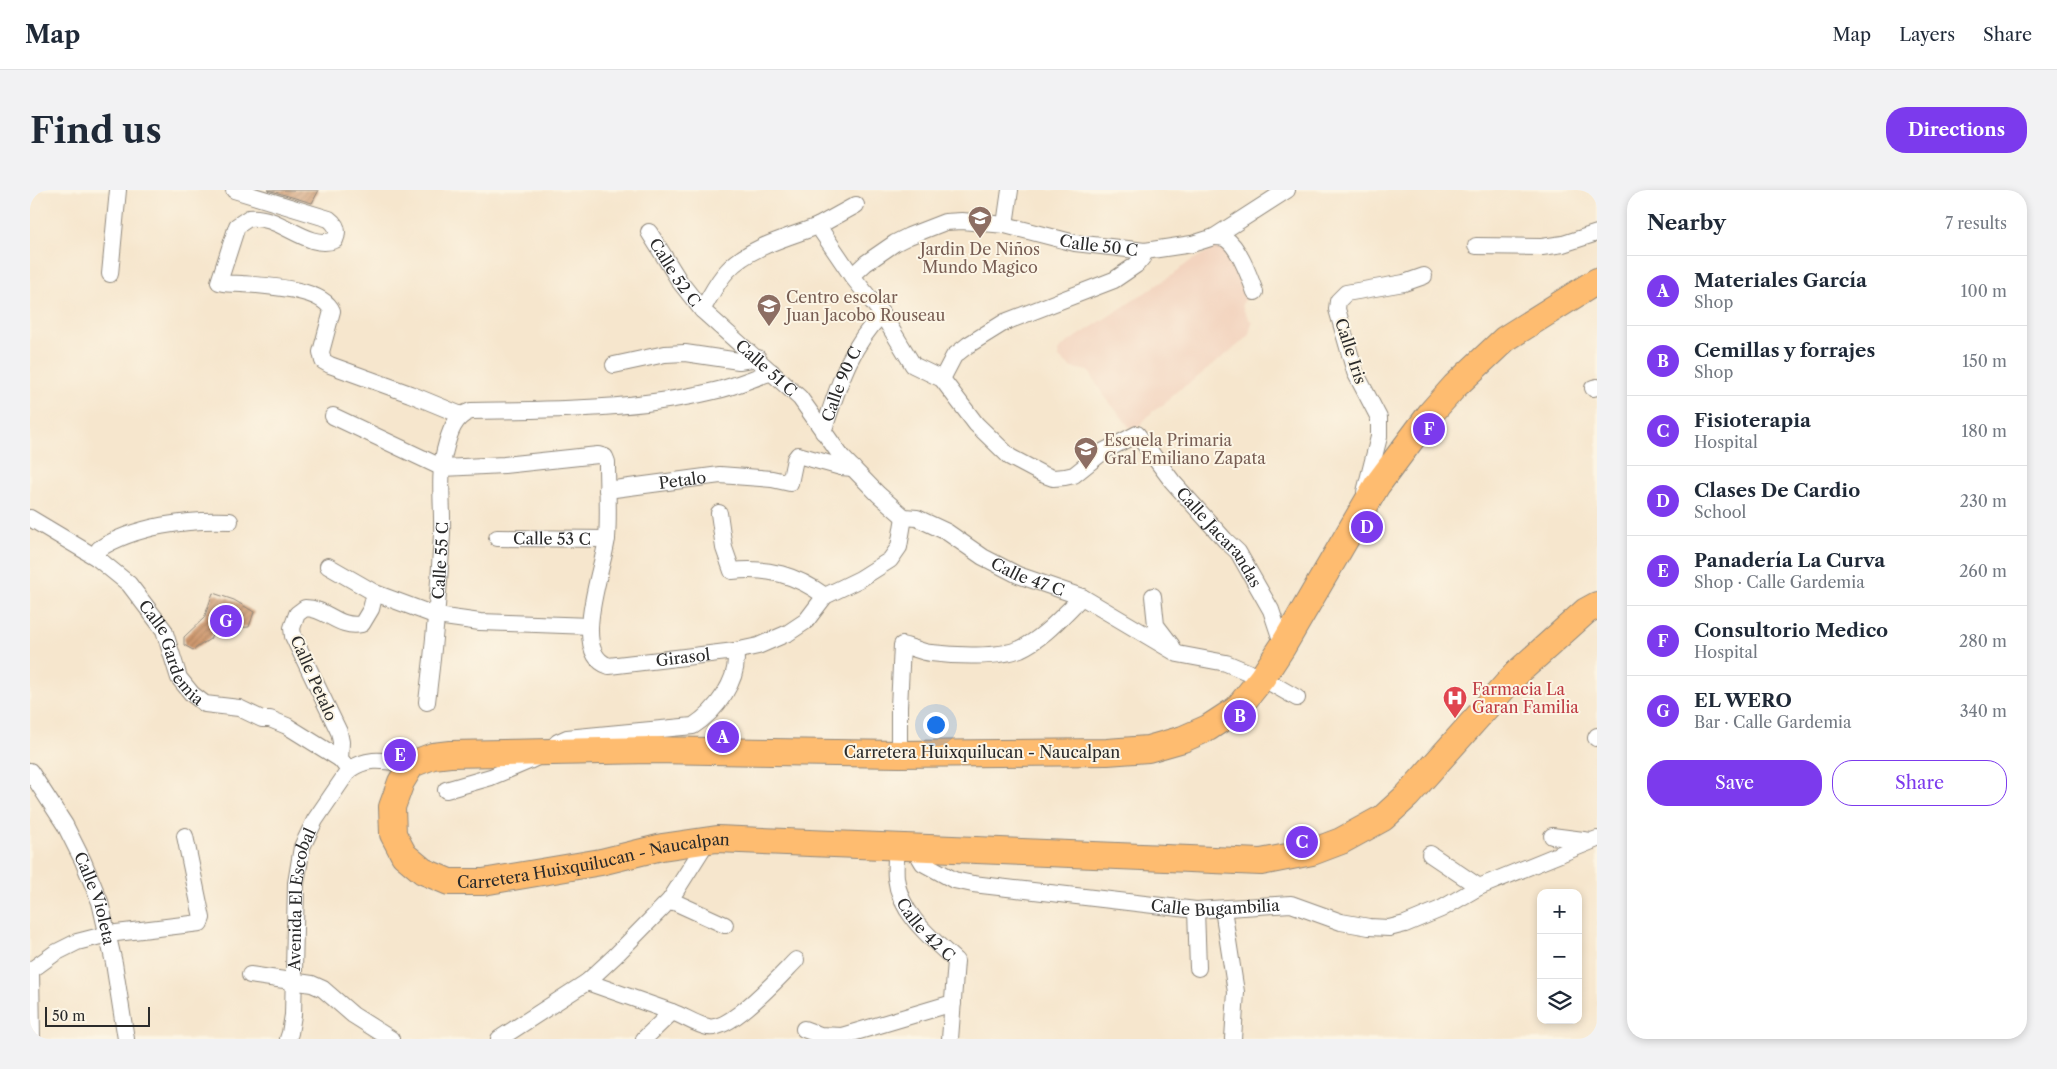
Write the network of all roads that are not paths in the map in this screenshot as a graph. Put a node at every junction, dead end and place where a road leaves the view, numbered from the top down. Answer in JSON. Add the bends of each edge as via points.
{"nodes":[{"id":1,"x":118,"y":190,"type":"edge"},
{"id":2,"x":234,"y":190,"type":"edge"},
{"id":3,"x":1010,"y":190,"type":"edge"},
{"id":4,"x":1287,"y":190,"type":"edge"},
{"id":5,"x":856,"y":205,"type":"dead end"},
{"id":6,"x":1005,"y":225,"type":"junction"},
{"id":7,"x":818,"y":226,"type":"junction"},
{"id":8,"x":649,"y":232,"type":"dead end"},
{"id":9,"x":1597,"y":233,"type":"edge"},
{"id":10,"x":1214,"y":237,"type":"junction"},
{"id":11,"x":1476,"y":246,"type":"dead end"},
{"id":12,"x":1145,"y":251,"type":"junction"},
{"id":13,"x":110,"y":274,"type":"dead end"},
{"id":14,"x":852,"y":276,"type":"junction"},
{"id":15,"x":1424,"y":276,"type":"dead end"},
{"id":16,"x":1597,"y":281,"type":"edge"},
{"id":17,"x":1255,"y":292,"type":"dead end"},
{"id":18,"x":702,"y":310,"type":"junction"},
{"id":19,"x":882,"y":314,"type":"junction"},
{"id":20,"x":758,"y":358,"type":"junction"},
{"id":21,"x":614,"y":365,"type":"dead end"},
{"id":22,"x":772,"y":372,"type":"junction"},
{"id":23,"x":942,"y":379,"type":"junction"},
{"id":24,"x":333,"y":416,"type":"dead end"},
{"id":25,"x":458,"y":418,"type":"junction"},
{"id":26,"x":823,"y":432,"type":"junction"},
{"id":27,"x":443,"y":468,"type":"junction"},
{"id":28,"x":853,"y":468,"type":"junction"},
{"id":29,"x":607,"y":490,"type":"junction"},
{"id":30,"x":719,"y":514,"type":"dead end"},
{"id":31,"x":904,"y":516,"type":"junction"},
{"id":32,"x":1358,"y":516,"type":"junction"},
{"id":33,"x":30,"y":518,"type":"edge"},
{"id":34,"x":230,"y":521,"type":"dead end"},
{"id":35,"x":498,"y":538,"type":"dead end"},
{"id":36,"x":607,"y":539,"type":"junction"},
{"id":37,"x":97,"y":558,"type":"junction"},
{"id":38,"x":328,"y":566,"type":"dead end"},
{"id":39,"x":375,"y":593,"type":"junction"},
{"id":40,"x":825,"y":596,"type":"junction"},
{"id":41,"x":1153,"y":596,"type":"dead end"},
{"id":42,"x":1082,"y":597,"type":"junction"},
{"id":43,"x":1597,"y":605,"type":"edge"},
{"id":44,"x":438,"y":616,"type":"junction"},
{"id":45,"x":590,"y":626,"type":"junction"},
{"id":46,"x":1283,"y":646,"type":"junction"},
{"id":47,"x":735,"y":651,"type":"junction"},
{"id":48,"x":1178,"y":654,"type":"junction"},
{"id":49,"x":1262,"y":678,"type":"junction"},
{"id":50,"x":1297,"y":698,"type":"dead end"},
{"id":51,"x":427,"y":702,"type":"dead end"},
{"id":52,"x":548,"y":752,"type":"junction"},
{"id":53,"x":899,"y":754,"type":"junction"},
{"id":54,"x":344,"y":764,"type":"junction"},
{"id":55,"x":412,"y":764,"type":"junction"},
{"id":56,"x":30,"y":771,"type":"edge"},
{"id":57,"x":35,"y":787,"type":"edge"},
{"id":58,"x":446,"y":790,"type":"dead end"},
{"id":59,"x":184,"y":836,"type":"dead end"},
{"id":60,"x":1552,"y":836,"type":"dead end"},
{"id":61,"x":708,"y":840,"type":"junction"},
{"id":62,"x":1595,"y":840,"type":"edge"},
{"id":63,"x":906,"y":848,"type":"junction"},
{"id":64,"x":1430,"y":854,"type":"dead end"},
{"id":65,"x":1479,"y":887,"type":"junction"},
{"id":66,"x":670,"y":900,"type":"junction"},
{"id":67,"x":1223,"y":909,"type":"junction"},
{"id":68,"x":1196,"y":910,"type":"junction"},
{"id":69,"x":725,"y":925,"type":"dead end"},
{"id":70,"x":108,"y":934,"type":"junction"},
{"id":71,"x":796,"y":960,"type":"dead end"},
{"id":72,"x":1198,"y":968,"type":"dead end"},
{"id":73,"x":30,"y":971,"type":"edge"},
{"id":74,"x":250,"y":975,"type":"dead end"},
{"id":75,"x":294,"y":980,"type":"junction"},
{"id":76,"x":587,"y":982,"type":"junction"},
{"id":77,"x":953,"y":1003,"type":"junction"},
{"id":78,"x":672,"y":1012,"type":"junction"},
{"id":79,"x":804,"y":1029,"type":"dead end"},
{"id":80,"x":32,"y":1039,"type":"edge"},
{"id":81,"x":126,"y":1039,"type":"edge"},
{"id":82,"x":288,"y":1039,"type":"edge"},
{"id":83,"x":391,"y":1039,"type":"edge"},
{"id":84,"x":500,"y":1039,"type":"edge"},
{"id":85,"x":644,"y":1039,"type":"edge"},
{"id":86,"x":950,"y":1039,"type":"edge"},
{"id":87,"x":1233,"y":1039,"type":"edge"}],
"edges":[{"from":1,"to":13,"type":"street"},
{"from":2,"to":25,"type":"street","via":[[329,219],[338,229],[335,240],[320,244],[269,220],[248,218],[237,226],[220,282],[295,290],[314,296],[329,305],[332,311],[321,352],[323,361],[410,394]]},
{"from":3,"to":6,"type":"street"},
{"from":4,"to":10,"type":"street","name":"Calle 50 C"},
{"from":5,"to":7,"type":"street"},
{"from":6,"to":12,"type":"street","name":"Calle 50 C","via":[[1075,243]]},
{"from":6,"to":14,"type":"street","name":"Calle 50 C","via":[[962,221],[932,226],[895,244]]},
{"from":7,"to":14,"type":"street"},
{"from":7,"to":18,"type":"street","via":[[764,245],[735,264],[724,275]]},
{"from":8,"to":18,"type":"street","name":"Calle 52 C"},
{"from":9,"to":11,"type":"street","via":[[1542,247]]},
{"from":10,"to":12,"type":"street","name":"Calle 50 C"},
{"from":10,"to":17,"type":"street","via":[[1225,238],[1230,243],[1242,260]]},
{"from":12,"to":23,"type":"street","via":[[1136,265],[1114,280],[1005,322],[960,350]]},
{"from":14,"to":19,"type":"street"},
{"from":15,"to":32,"type":"street","name":"Calle Iris","via":[[1404,283],[1356,290],[1342,295],[1338,301],[1337,309],[1355,372],[1379,418],[1376,453]]},
{"from":16,"to":32,"type":"main road","name":"Carretera Huixquilucan - Naucalpan","via":[[1504,340],[1455,386],[1391,465]]},
{"from":18,"to":20,"type":"street","name":"Calle 51 C"},
{"from":19,"to":23,"type":"street","via":[[914,365]]},
{"from":19,"to":26,"type":"street","name":"Calle 90 C","via":[[850,355]]},
{"from":20,"to":21,"type":"street","via":[[740,361],[684,353]]},
{"from":20,"to":22,"type":"street","name":"Calle 51 C"},
{"from":22,"to":25,"type":"street","via":[[716,391],[683,398],[578,410],[471,411]]},
{"from":22,"to":26,"type":"street","name":"Calle 51 C","via":[[805,404]]},
{"from":23,"to":46,"type":"street","name":"Calle Jacarandas","via":[[976,424],[1010,457],[1052,478],[1074,475],[1104,451],[1137,434],[1172,481],[1238,552],[1271,610]]},
{"from":24,"to":27,"type":"street"},
{"from":25,"to":27,"type":"street","name":"Calle 55 C","via":[[445,451]]},
{"from":26,"to":28,"type":"street","name":"Calle 47 C"},
{"from":27,"to":29,"type":"street","name":"Girasol","via":[[598,455],[605,457],[607,462]]},
{"from":27,"to":44,"type":"street","name":"Calle 55 C"},
{"from":28,"to":29,"type":"street","name":"Petalo","via":[[798,455],[790,483],[720,475]]},
{"from":28,"to":31,"type":"street","name":"Calle 47 C"},
{"from":29,"to":36,"type":"street","name":"Girasol"},
{"from":30,"to":40,"type":"street","via":[[724,548],[732,571],[756,569],[780,573],[810,585]]},
{"from":31,"to":40,"type":"street","via":[[899,547],[890,560]]},
{"from":31,"to":42,"type":"street","name":"Calle 47 C","via":[[947,532],[1018,576]]},
{"from":32,"to":46,"type":"main road","name":"Carretera Huixquilucan - Naucalpan"},
{"from":33,"to":37,"type":"street","name":"Calle Gardemia"},
{"from":34,"to":37,"type":"street","via":[[183,521],[159,527],[110,543],[99,550]]},
{"from":35,"to":36,"type":"street","name":"Calle 53 C"},
{"from":36,"to":45,"type":"street","name":"Girasol"},
{"from":37,"to":54,"type":"street","name":"Calle Gardemia","via":[[129,584],[164,630],[179,678],[192,694],[205,704],[239,708],[287,726]]},
{"from":38,"to":39,"type":"street"},
{"from":39,"to":44,"type":"street"},
{"from":39,"to":54,"type":"street","name":"Calle Petalo","via":[[362,624],[349,626],[316,609],[306,608],[297,614],[292,628],[296,645],[339,732]]},
{"from":40,"to":47,"type":"street","via":[[799,628],[758,646]]},
{"from":41,"to":48,"type":"street","via":[[1156,625]]},
{"from":42,"to":48,"type":"street","name":"Calle 47 C"},
{"from":42,"to":53,"type":"street","via":[[1045,632],[1019,649],[1004,653],[929,653],[902,645]]},
{"from":43,"to":63,"type":"main road","name":"Carretera Huixquilucan - Naucalpan","via":[[1586,611],[1516,674],[1407,796],[1383,818],[1341,842],[1312,852],[1261,862]]},
{"from":44,"to":45,"type":"street","via":[[480,622]]},
{"from":44,"to":51,"type":"street","name":"Calle 55 C"},
{"from":45,"to":47,"type":"street","name":"Girasol","via":[[596,659],[609,666]]},
{"from":46,"to":49,"type":"main road","name":"Carretera Huixquilucan - Naucalpan"},
{"from":47,"to":52,"type":"street","via":[[736,668],[732,680],[707,717],[693,726],[567,738]]},
{"from":48,"to":49,"type":"street","name":"Calle 47 C","via":[[1226,663]]},
{"from":49,"to":50,"type":"street","name":"Calle 47 C"},
{"from":49,"to":53,"type":"main road","name":"Carretera Huixquilucan - Naucalpan","via":[[1237,709],[1208,728],[1148,749]]},
{"from":52,"to":53,"type":"main road","name":"Carretera Huixquilucan - Naucalpan","via":[[652,750]]},
{"from":52,"to":55,"type":"main road","name":"Carretera Huixquilucan - Naucalpan","via":[[450,754]]},
{"from":52,"to":58,"type":"street","via":[[492,777]]},
{"from":54,"to":55,"type":"street","via":[[373,760]]},
{"from":54,"to":75,"type":"street","name":"Avenida El Escobal","via":[[302,847],[296,883]]},
{"from":55,"to":61,"type":"main road","name":"Carretera Huixquilucan - Naucalpan","via":[[392,807],[393,834],[404,855],[423,872],[449,882],[483,882]]},
{"from":56,"to":57,"type":"street","name":"Calle Violeta"},
{"from":57,"to":70,"type":"street","name":"Calle Violeta","via":[[65,825],[83,861],[100,902]]},
{"from":59,"to":70,"type":"street","via":[[201,922]]},
{"from":60,"to":62,"type":"street"},
{"from":61,"to":63,"type":"main road","name":"Carretera Huixquilucan - Naucalpan","via":[[767,839]]},
{"from":61,"to":66,"type":"street"},
{"from":62,"to":65,"type":"street","name":"Calle Bugambilia"},
{"from":63,"to":68,"type":"street","name":"Calle Bugambilia","via":[[923,864],[954,880]]},
{"from":63,"to":77,"type":"street","name":"Calle 42 C","via":[[896,878],[900,896],[911,916],[956,961]]},
{"from":64,"to":65,"type":"street"},
{"from":65,"to":67,"type":"street","name":"Calle Bugambilia","via":[[1441,909],[1389,928],[1341,922],[1291,904]]},
{"from":66,"to":69,"type":"street"},
{"from":66,"to":76,"type":"street"},
{"from":67,"to":68,"type":"street","name":"Calle Bugambilia"},
{"from":67,"to":87,"type":"street","via":[[1236,992]]},
{"from":68,"to":72,"type":"street"},
{"from":70,"to":73,"type":"street","via":[[77,942]]},
{"from":70,"to":81,"type":"street","name":"Calle Violeta"},
{"from":71,"to":78,"type":"street","via":[[735,1018],[722,1026],[708,1027]]},
{"from":73,"to":80,"type":"street"},
{"from":74,"to":75,"type":"street"},
{"from":75,"to":82,"type":"street","name":"Avenida El Escobal","via":[[293,1015]]},
{"from":75,"to":83,"type":"street","via":[[323,989],[353,1015]]},
{"from":76,"to":78,"type":"street"},
{"from":76,"to":84,"type":"street"},
{"from":77,"to":79,"type":"street","via":[[842,1036],[820,1035]]},
{"from":77,"to":86,"type":"street","name":"Calle 42 C"},
{"from":78,"to":85,"type":"street"}]}
